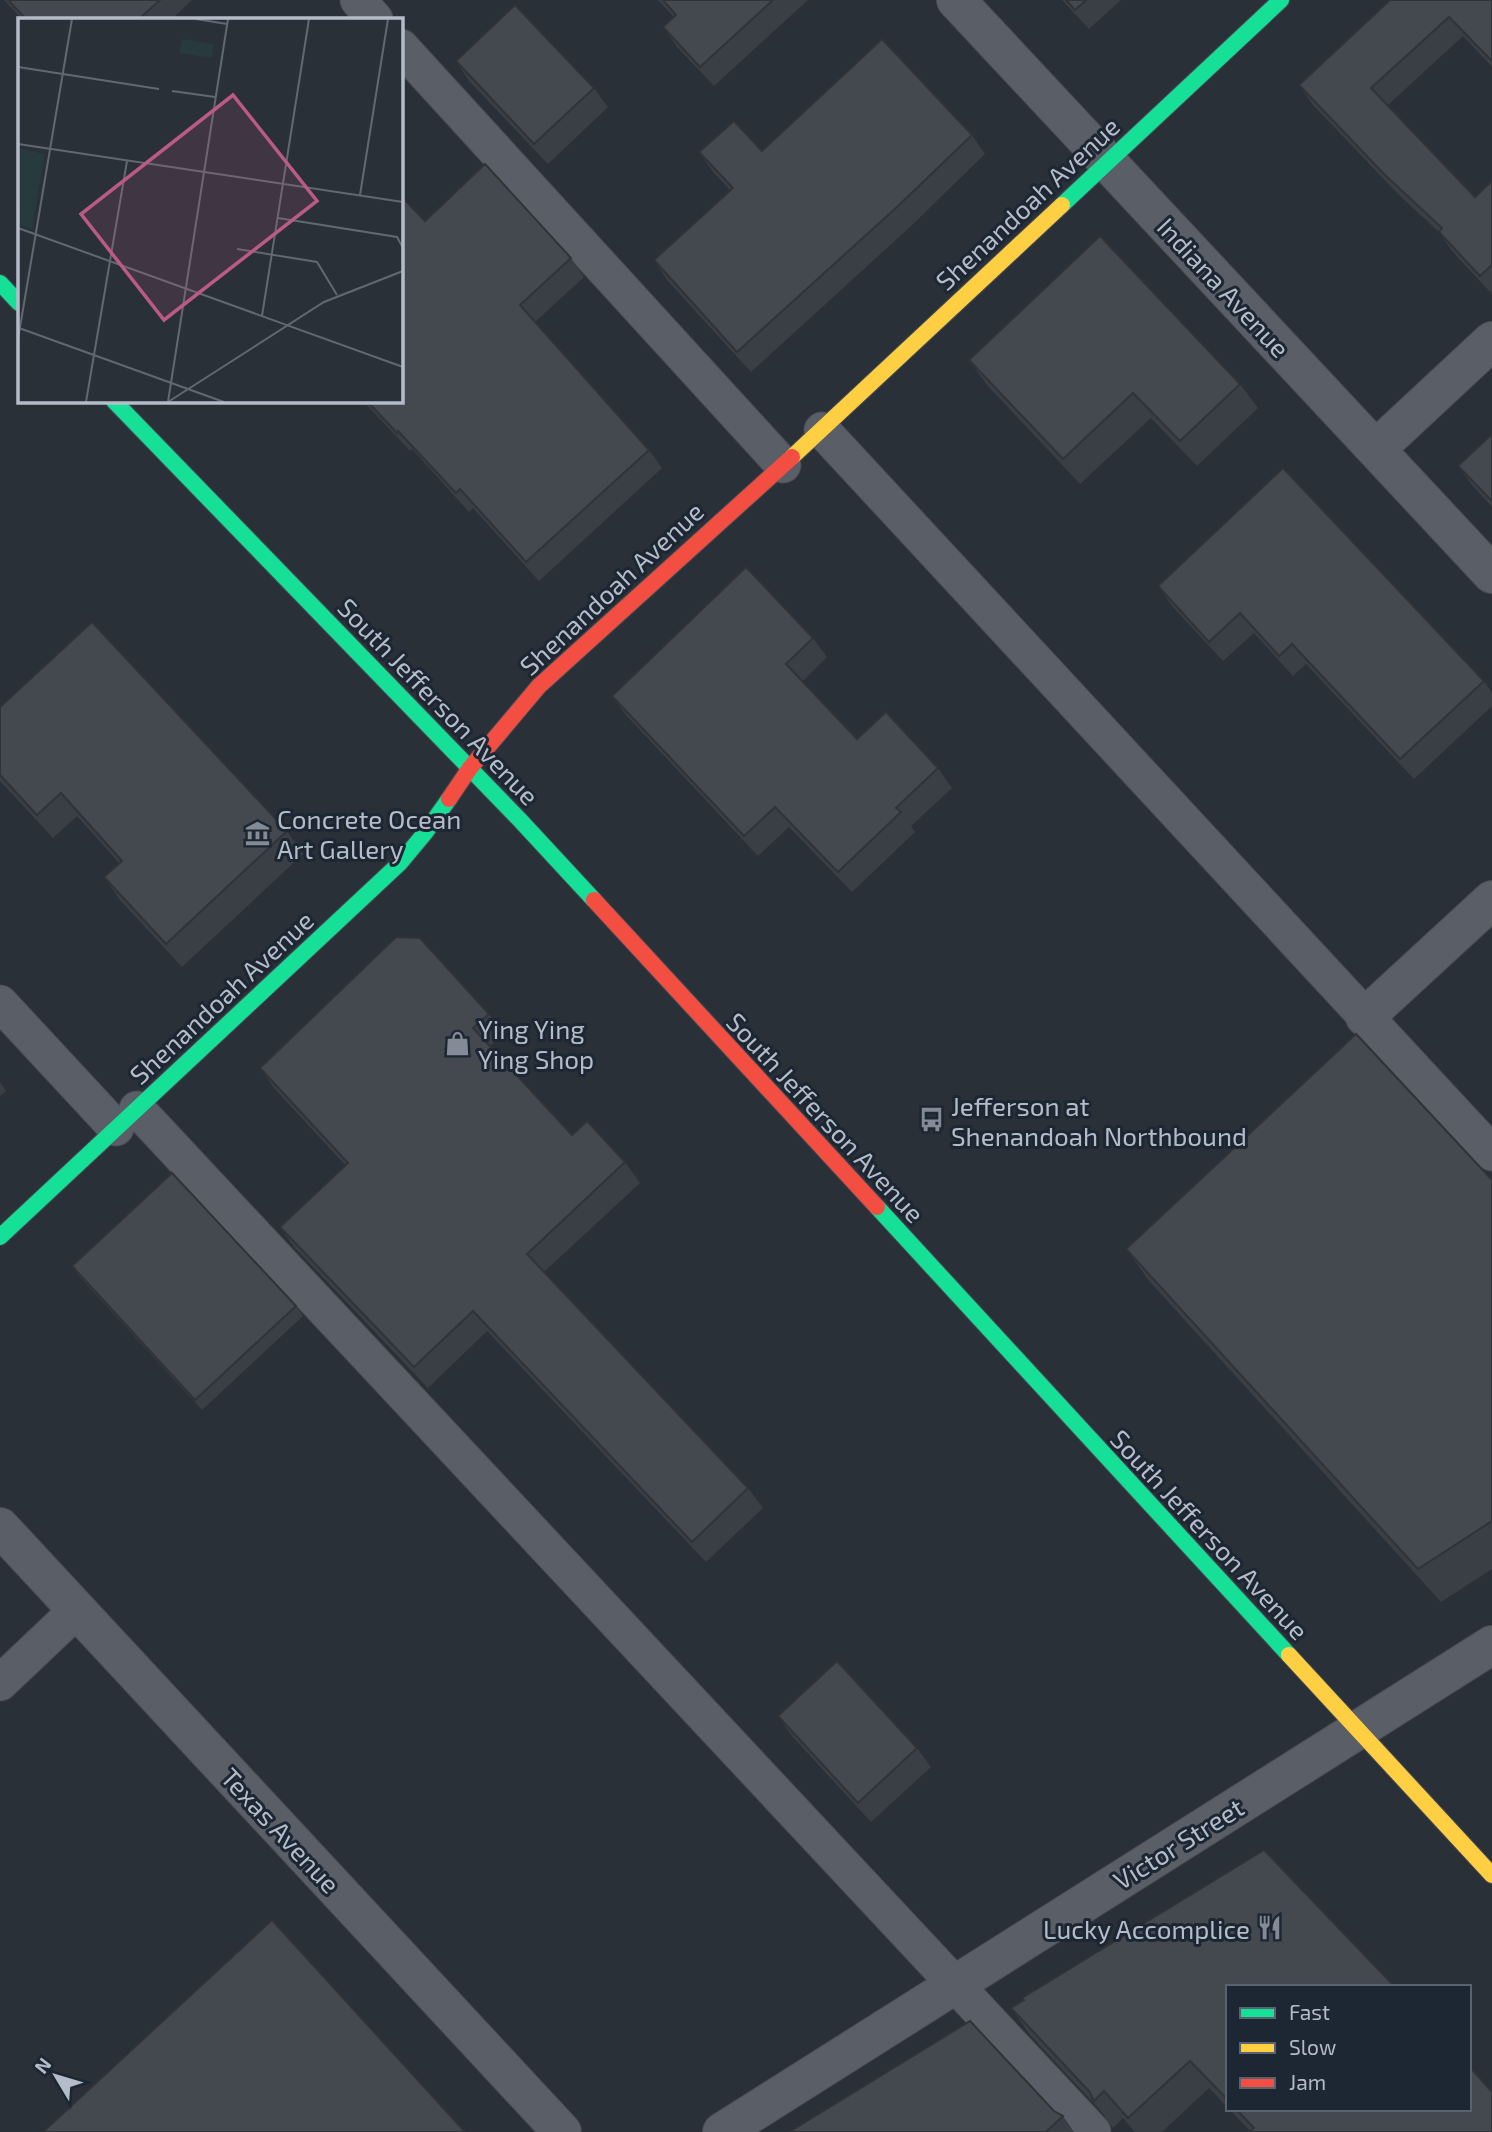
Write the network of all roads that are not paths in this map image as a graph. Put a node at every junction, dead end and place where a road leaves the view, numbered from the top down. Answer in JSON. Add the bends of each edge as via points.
{"nodes":[{"id":1,"x":358,"y":0,"type":"edge"},
{"id":2,"x":956,"y":0,"type":"edge"},
{"id":3,"x":1281,"y":0,"type":"edge"},
{"id":4,"x":374,"y":18,"type":"edge"},
{"id":5,"x":402,"y":48,"type":"edge"},
{"id":6,"x":1107,"y":161,"type":"junction"},
{"id":7,"x":0,"y":283,"type":"edge"},
{"id":8,"x":18,"y":302,"type":"edge"},
{"id":9,"x":1492,"y":341,"type":"edge"},
{"id":10,"x":115,"y":402,"type":"edge"},
{"id":11,"x":822,"y":430,"type":"junction"},
{"id":12,"x":1376,"y":449,"type":"junction"},
{"id":13,"x":783,"y":465,"type":"junction"},
{"id":14,"x":1492,"y":574,"type":"edge"},
{"id":15,"x":470,"y":768,"type":"junction"},
{"id":16,"x":1492,"y":900,"type":"edge"},
{"id":17,"x":0,"y":1003,"type":"edge"},
{"id":18,"x":1366,"y":1017,"type":"junction"},
{"id":19,"x":126,"y":1119,"type":"junction"},
{"id":20,"x":1492,"y":1153,"type":"edge"},
{"id":21,"x":0,"y":1237,"type":"edge"},
{"id":22,"x":0,"y":1527,"type":"edge"},
{"id":23,"x":77,"y":1610,"type":"junction"},
{"id":24,"x":1492,"y":1645,"type":"edge"},
{"id":25,"x":0,"y":1683,"type":"edge"},
{"id":26,"x":1357,"y":1729,"type":"junction"},
{"id":27,"x":1492,"y":1875,"type":"edge"},
{"id":28,"x":954,"y":1985,"type":"junction"},
{"id":29,"x":562,"y":2132,"type":"edge"},
{"id":30,"x":722,"y":2132,"type":"edge"},
{"id":31,"x":1093,"y":2132,"type":"edge"}],
"edges":[{"from":1,"to":4,"type":"lane"},
{"from":2,"to":6,"type":"street","name":"Indiana Avenue"},
{"from":3,"to":6,"type":"main road","name":"Shenandoah Avenue"},
{"from":5,"to":13,"type":"lane"},
{"from":6,"to":11,"type":"main road","name":"Shenandoah Avenue"},
{"from":6,"to":12,"type":"street","name":"Indiana Avenue"},
{"from":7,"to":8,"type":"main road"},
{"from":9,"to":12,"type":"street"},
{"from":10,"to":15,"type":"main road","name":"South Jefferson Avenue"},
{"from":11,"to":13,"type":"main road","name":"Shenandoah Avenue"},
{"from":11,"to":18,"type":"lane"},
{"from":12,"to":14,"type":"street","name":"Indiana Avenue"},
{"from":13,"to":15,"type":"main road","name":"Shenandoah Avenue","via":[[539,686]]},
{"from":15,"to":19,"type":"main road","name":"Shenandoah Avenue","via":[[400,863]]},
{"from":15,"to":26,"type":"main road","name":"South Jefferson Avenue"},
{"from":16,"to":18,"type":"street"},
{"from":17,"to":19,"type":"lane"},
{"from":18,"to":20,"type":"lane"},
{"from":19,"to":21,"type":"main road","name":"Shenandoah Avenue"},
{"from":19,"to":28,"type":"lane"},
{"from":22,"to":23,"type":"street","name":"Texas Avenue"},
{"from":23,"to":25,"type":"lane"},
{"from":23,"to":29,"type":"street","name":"Texas Avenue"},
{"from":24,"to":26,"type":"street","name":"Victor Street"},
{"from":26,"to":27,"type":"main road","name":"South Jefferson Avenue"},
{"from":26,"to":28,"type":"street","name":"Victor Street"},
{"from":28,"to":30,"type":"street","name":"Victor Street"},
{"from":28,"to":31,"type":"lane"}]}
